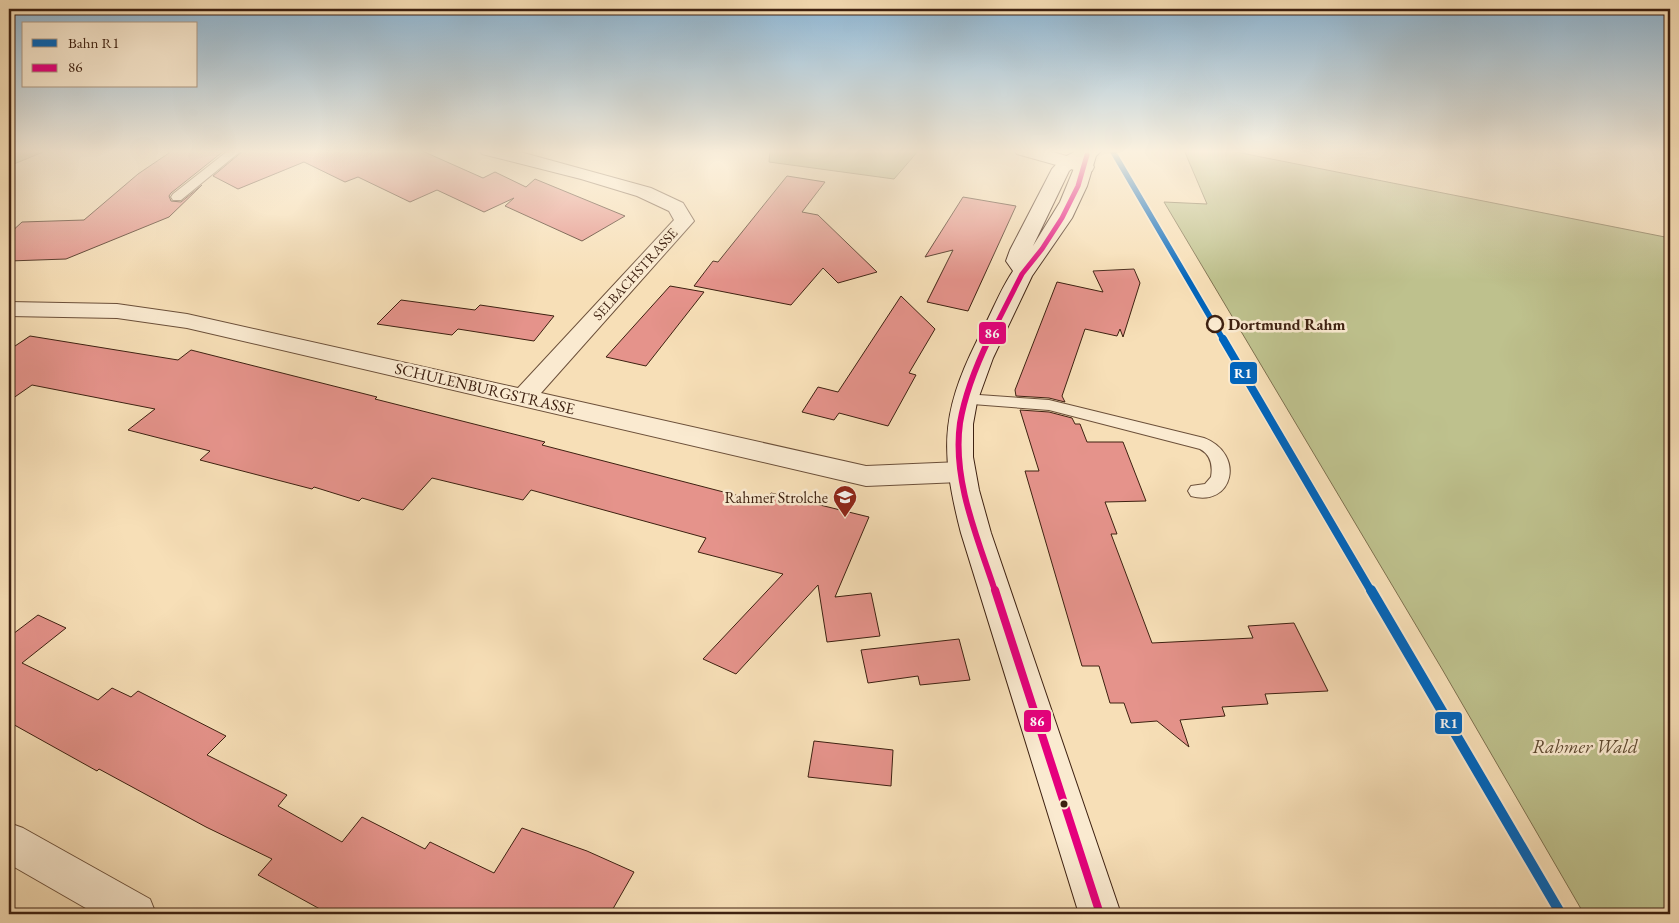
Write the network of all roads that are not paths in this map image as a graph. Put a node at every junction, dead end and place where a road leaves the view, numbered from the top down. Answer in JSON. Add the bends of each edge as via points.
{"nodes":[{"id":1,"x":182,"y":193,"type":"edge"},
{"id":2,"x":647,"y":193,"type":"edge"},
{"id":3,"x":1047,"y":193,"type":"edge"},
{"id":4,"x":177,"y":197,"type":"dead end"},
{"id":5,"x":9,"y":309,"type":"edge"},
{"id":6,"x":524,"y":397,"type":"junction"},
{"id":7,"x":965,"y":399,"type":"junction"},
{"id":8,"x":960,"y":472,"type":"junction"},
{"id":9,"x":1197,"y":491,"type":"dead end"},
{"id":10,"x":9,"y":842,"type":"edge"},
{"id":11,"x":135,"y":914,"type":"edge"},
{"id":12,"x":1100,"y":914,"type":"edge"}],
"edges":[{"from":1,"to":4,"type":"lane"},
{"from":2,"to":6,"type":"street","name":"SELBACHSTRASSE","via":[[676,206],[684,221]]},
{"from":3,"to":7,"type":"street","via":[[1021,250],[1018,261],[1022,274]]},
{"from":5,"to":6,"type":"street","name":"SCHULENBURGSTRASSE","via":[[117,311],[186,321]]},
{"from":6,"to":8,"type":"street","name":"SCHULENBURGSTRASSE","via":[[866,476]]},
{"from":7,"to":8,"type":"street","via":[[958,444]]},
{"from":7,"to":9,"type":"lane","via":[[1049,405],[1198,442],[1212,450],[1219,460],[1222,474],[1209,490]]},
{"from":8,"to":12,"type":"street","via":[[976,533]]},
{"from":10,"to":11,"type":"street"}]}
